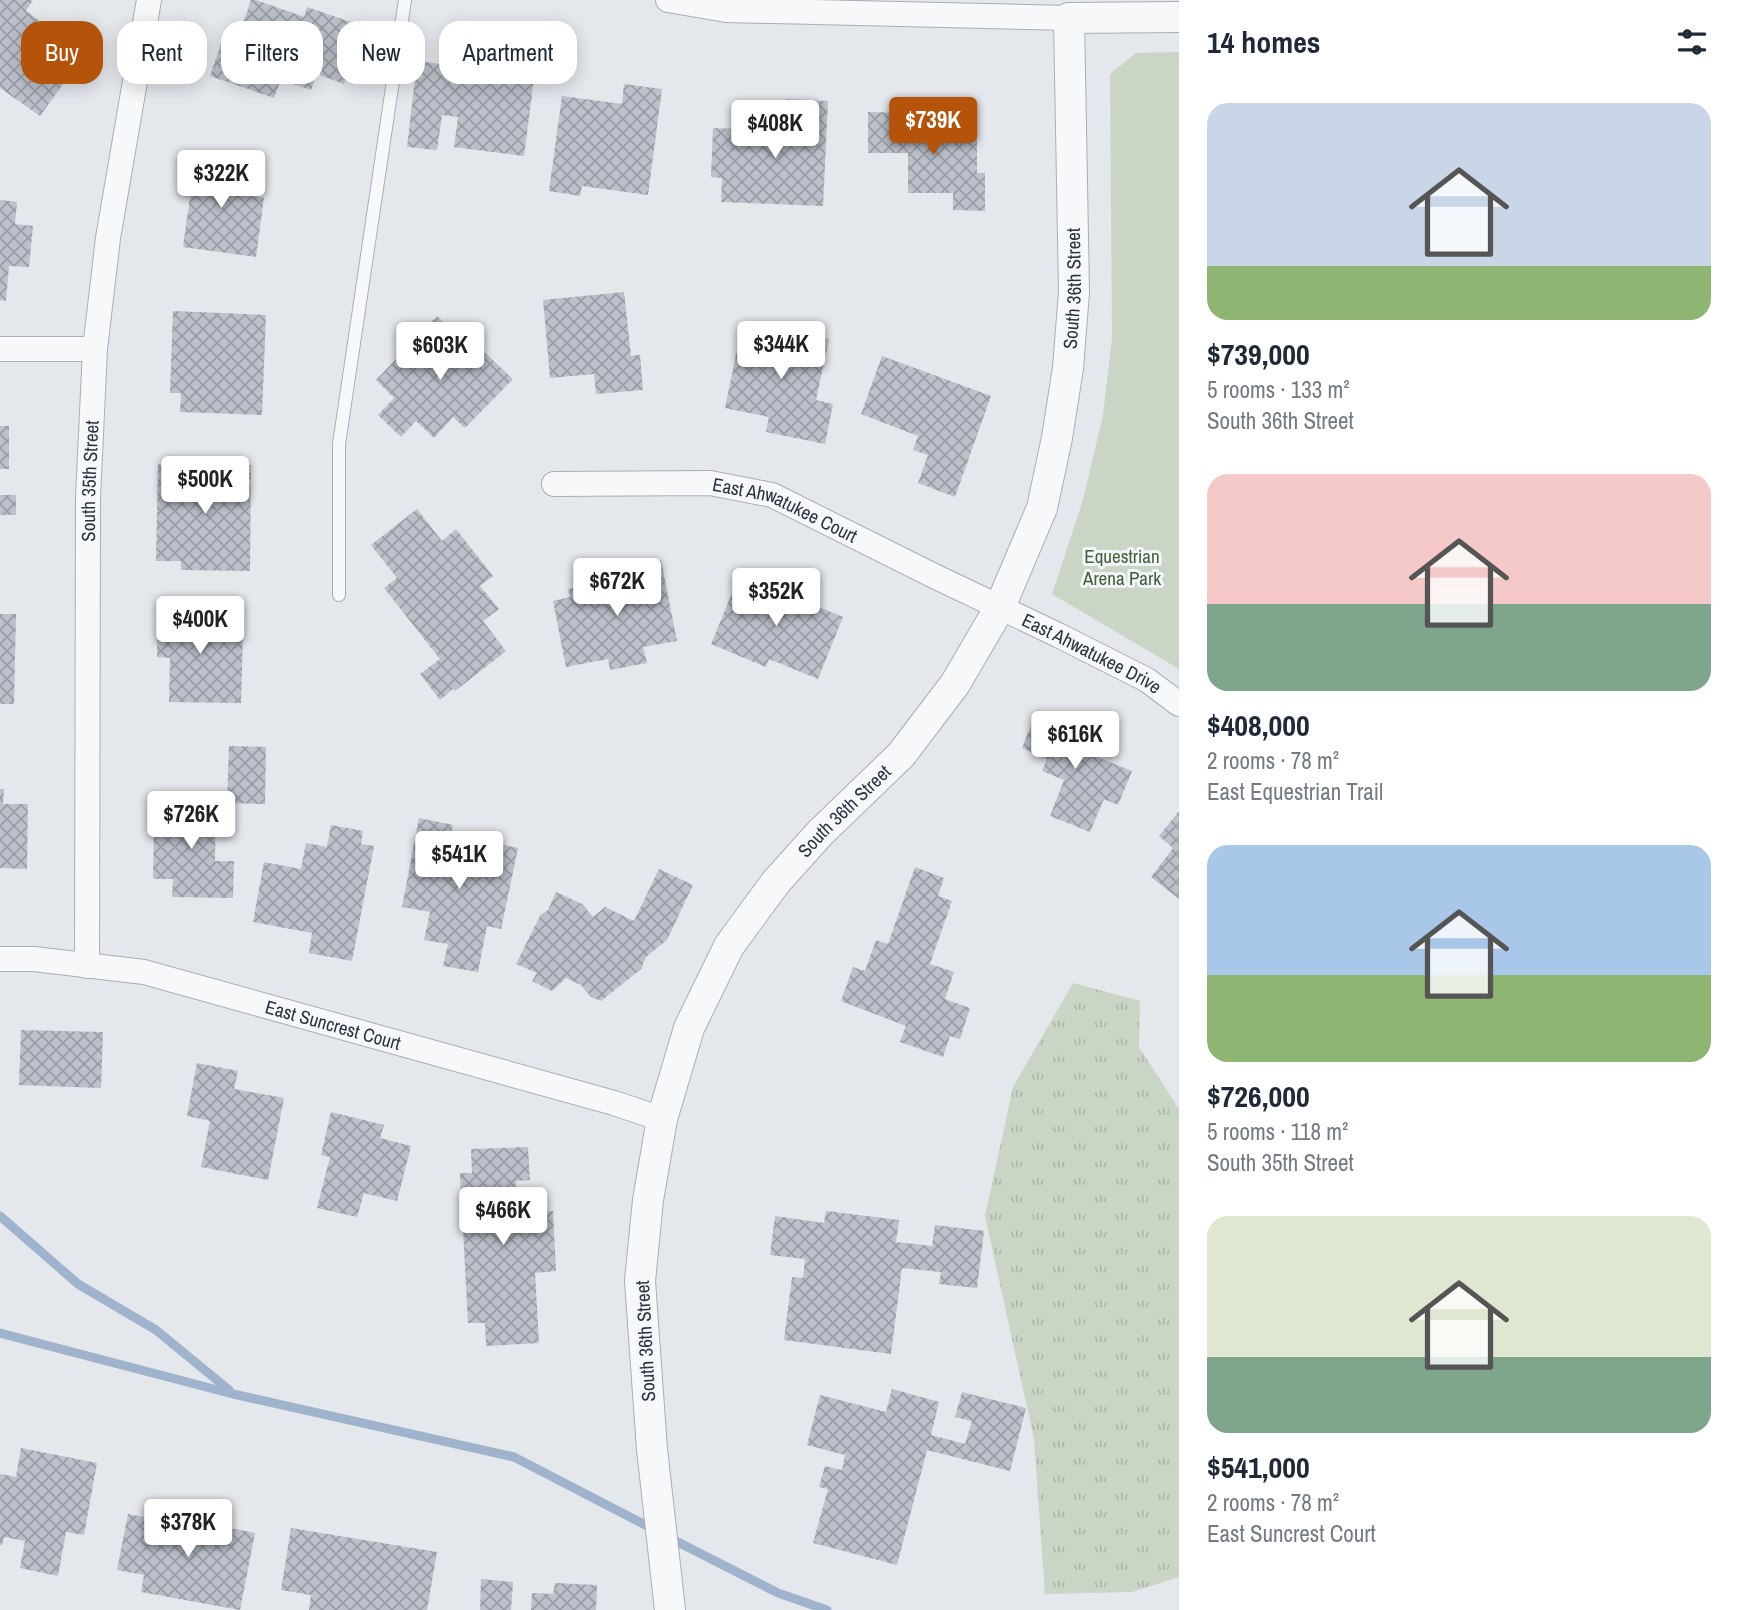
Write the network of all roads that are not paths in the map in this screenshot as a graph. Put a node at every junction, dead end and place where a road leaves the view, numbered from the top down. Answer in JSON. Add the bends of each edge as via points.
{"nodes":[{"id":1,"x":149,"y":0,"type":"edge"},
{"id":2,"x":405,"y":0,"type":"edge"},
{"id":3,"x":668,"y":0,"type":"edge"},
{"id":4,"x":1163,"y":14,"type":"edge"},
{"id":5,"x":1069,"y":18,"type":"junction"},
{"id":6,"x":0,"y":349,"type":"edge"},
{"id":7,"x":95,"y":349,"type":"junction"},
{"id":8,"x":554,"y":484,"type":"dead end"},
{"id":9,"x":339,"y":595,"type":"dead end"},
{"id":10,"x":1000,"y":607,"type":"junction"},
{"id":11,"x":1179,"y":704,"type":"edge"},
{"id":12,"x":0,"y":959,"type":"edge"},
{"id":13,"x":87,"y":966,"type":"junction"},
{"id":14,"x":662,"y":1119,"type":"junction"},
{"id":15,"x":669,"y":1606,"type":"edge"}],
"edges":[{"from":1,"to":7,"type":"street","name":"South 35th Street","via":[[108,238]]},
{"from":2,"to":9,"type":"lane","via":[[339,444]]},
{"from":3,"to":5,"type":"street","via":[[726,10]]},
{"from":4,"to":5,"type":"street"},
{"from":5,"to":10,"type":"street","name":"South 36th Street","via":[[1074,251],[1068,368],[1042,508]]},
{"from":6,"to":7,"type":"street"},
{"from":7,"to":13,"type":"street","name":"South 35th Street","via":[[88,496]]},
{"from":8,"to":10,"type":"street","name":"East Ahwatukee Court","via":[[710,483],[772,495]]},
{"from":10,"to":11,"type":"street","name":"East Ahwatukee Drive","via":[[1147,680]]},
{"from":10,"to":14,"type":"street","name":"South 36th Street","via":[[955,684],[901,755],[776,881],[729,946],[689,1028]]},
{"from":12,"to":13,"type":"street","name":"East Suncrest Court"},
{"from":13,"to":14,"type":"street","name":"East Suncrest Court","via":[[144,972]]},
{"from":14,"to":15,"type":"street","name":"South 36th Street","via":[[640,1281]]}]}
